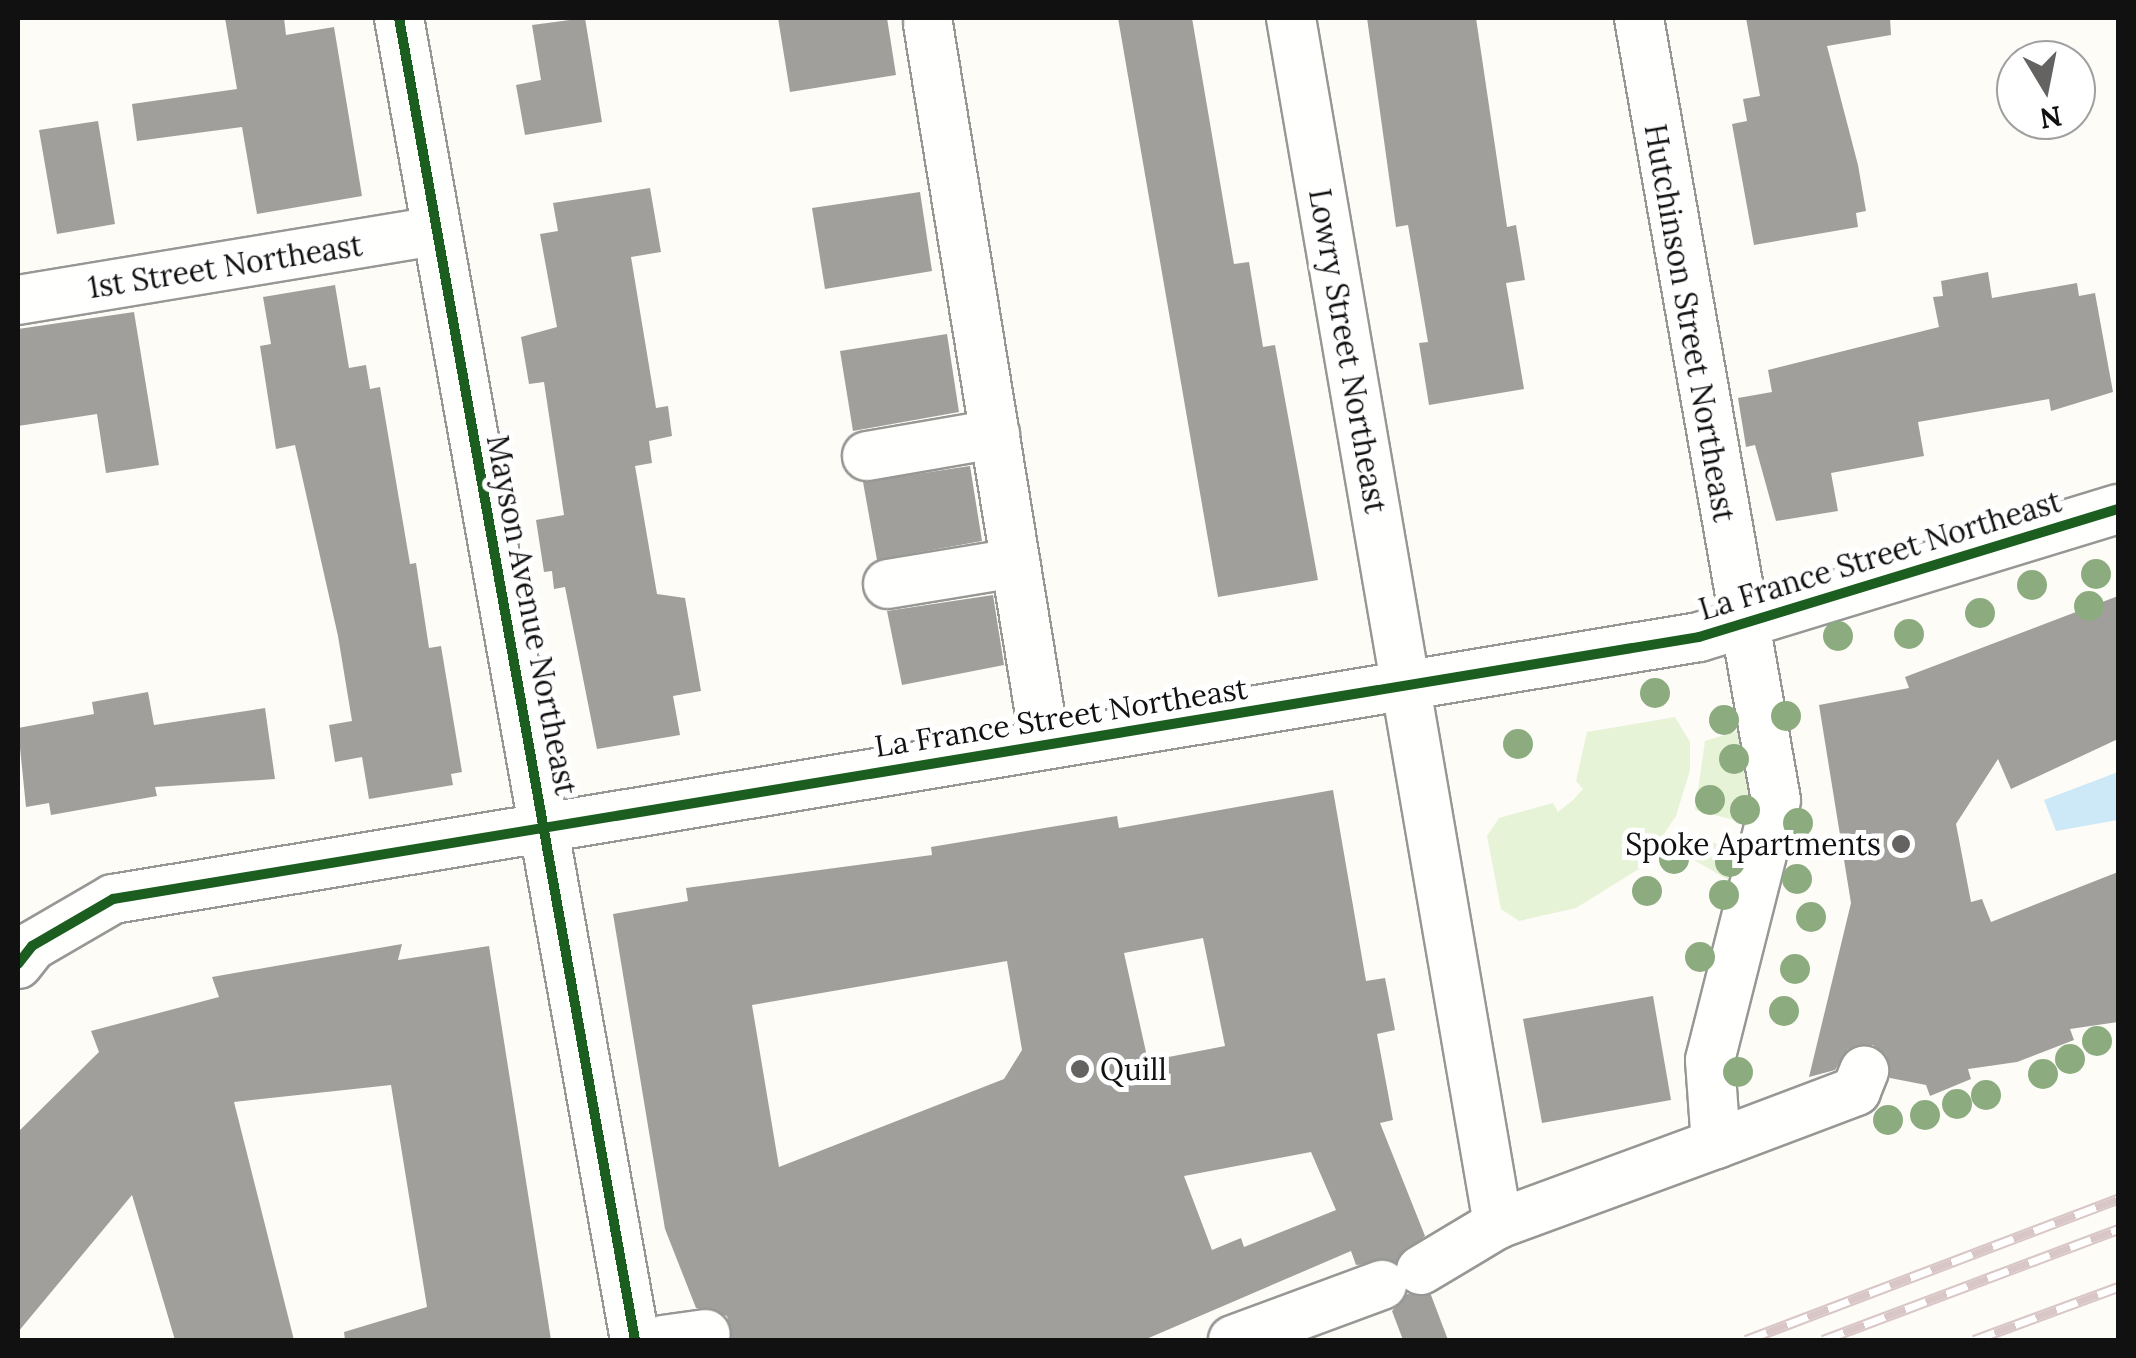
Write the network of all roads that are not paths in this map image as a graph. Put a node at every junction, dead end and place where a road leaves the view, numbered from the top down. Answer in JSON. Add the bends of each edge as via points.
{"nodes":[{"id":1,"x":399,"y":18,"type":"edge"},
{"id":2,"x":1291,"y":18,"type":"edge"},
{"id":3,"x":1638,"y":18,"type":"edge"},
{"id":4,"x":928,"y":24,"type":"dead end"},
{"id":5,"x":433,"y":231,"type":"junction"},
{"id":6,"x":18,"y":300,"type":"edge"},
{"id":7,"x":994,"y":434,"type":"junction"},
{"id":8,"x":867,"y":456,"type":"dead end"},
{"id":9,"x":2118,"y":510,"type":"edge"},
{"id":10,"x":1015,"y":563,"type":"junction"},
{"id":11,"x":888,"y":584,"type":"dead end"},
{"id":12,"x":1742,"y":628,"type":"junction"},
{"id":13,"x":1406,"y":685,"type":"junction"},
{"id":14,"x":1045,"y":745,"type":"junction"},
{"id":15,"x":546,"y":828,"type":"junction"},
{"id":16,"x":18,"y":964,"type":"edge"},
{"id":17,"x":1864,"y":1071,"type":"dead end"},
{"id":18,"x":1716,"y":1144,"type":"junction"},
{"id":19,"x":1498,"y":1224,"type":"junction"},
{"id":20,"x":634,"y":1340,"type":"edge"},
{"id":21,"x":1233,"y":1340,"type":"edge"}],
"edges":[{"from":1,"to":5,"type":"street","name":"Mayson Avenue Northeast"},
{"from":2,"to":13,"type":"street","name":"Lowry Street Northeast"},
{"from":3,"to":12,"type":"street","name":"Hutchinson Street Northeast"},
{"from":4,"to":7,"type":"street"},
{"from":5,"to":6,"type":"street","name":"1st Street Northeast"},
{"from":5,"to":15,"type":"street","name":"Mayson Avenue Northeast"},
{"from":7,"to":8,"type":"street"},
{"from":7,"to":10,"type":"street"},
{"from":9,"to":12,"type":"street","name":"La France Street Northeast"},
{"from":10,"to":11,"type":"street"},
{"from":10,"to":14,"type":"street"},
{"from":12,"to":13,"type":"street","name":"La France Street Northeast"},
{"from":12,"to":18,"type":"street","name":"Hutchinson Street Northeast","via":[[1776,800],[1710,1060]]},
{"from":13,"to":14,"type":"street","name":"La France Street Northeast"},
{"from":13,"to":19,"type":"street","name":"Lowry Street Northeast"},
{"from":14,"to":15,"type":"street","name":"La France Street Northeast"},
{"from":15,"to":16,"type":"street","name":"La France Street Northeast","via":[[112,899],[32,946]]},
{"from":15,"to":20,"type":"street","name":"Mayson Avenue Northeast"},
{"from":17,"to":18,"type":"street","via":[[1856,1091]]},
{"from":18,"to":19,"type":"street"},
{"from":19,"to":21,"type":"street","via":[[1402,1278]]}]}
